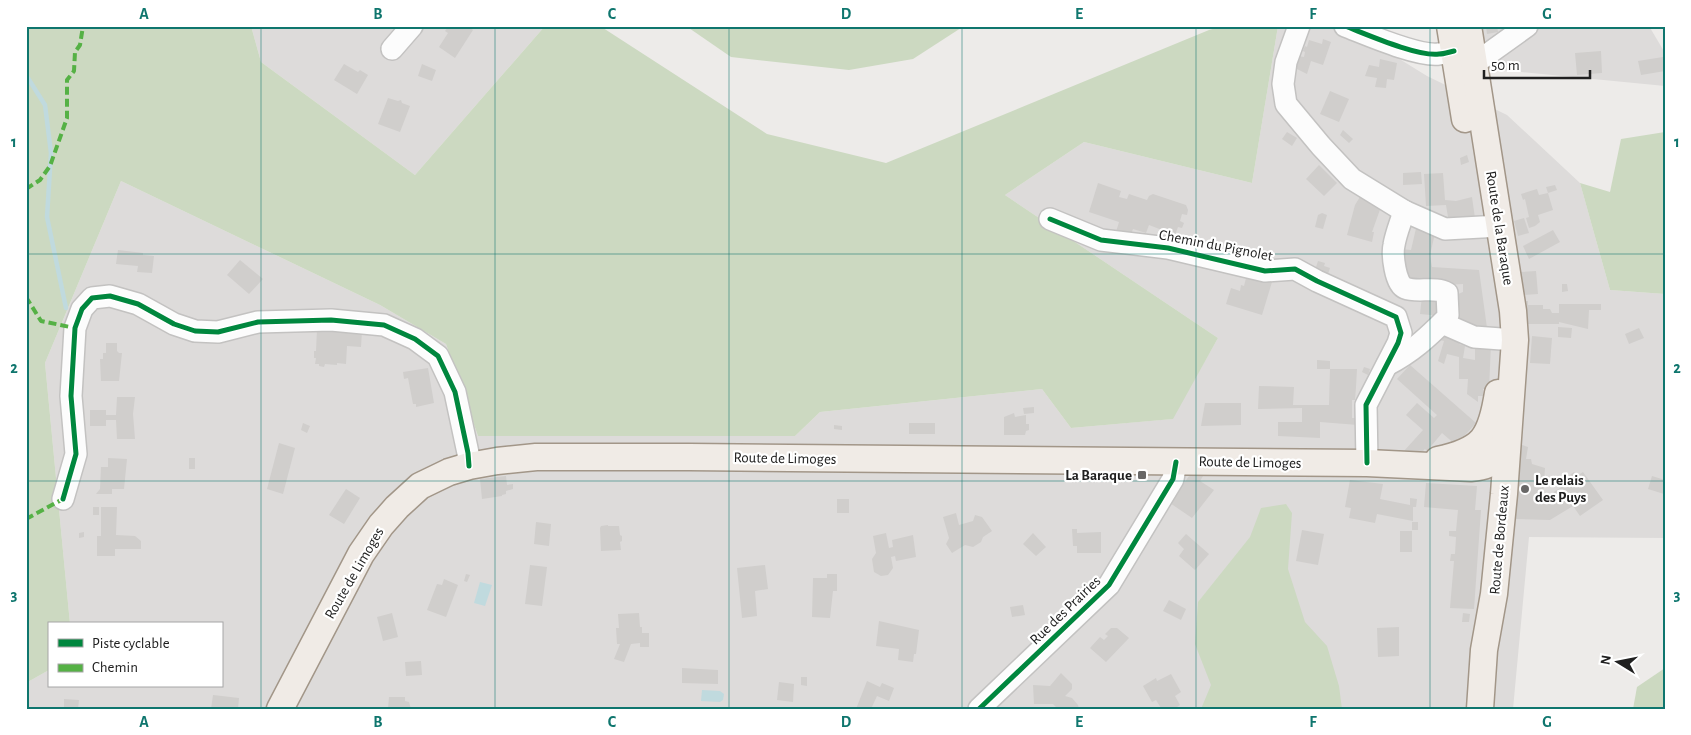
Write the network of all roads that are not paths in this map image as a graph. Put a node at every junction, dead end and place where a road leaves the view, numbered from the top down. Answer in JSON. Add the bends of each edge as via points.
{"nodes":[{"id":1,"x":412,"y":26,"type":"edge"},
{"id":2,"x":1300,"y":26,"type":"edge"},
{"id":3,"x":1345,"y":26,"type":"edge"},
{"id":4,"x":1468,"y":26,"type":"edge"},
{"id":5,"x":1527,"y":26,"type":"edge"},
{"id":6,"x":392,"y":49,"type":"dead end"},
{"id":7,"x":1459,"y":56,"type":"edge"},
{"id":8,"x":1404,"y":211,"type":"junction"},
{"id":9,"x":1050,"y":219,"type":"dead end"},
{"id":10,"x":1492,"y":227,"type":"junction"},
{"id":11,"x":1442,"y":323,"type":"junction"},
{"id":12,"x":1508,"y":340,"type":"junction"},
{"id":13,"x":1387,"y":365,"type":"junction"},
{"id":14,"x":1508,"y":430,"type":"junction"},
{"id":15,"x":1470,"y":459,"type":"junction"},
{"id":16,"x":1496,"y":460,"type":"junction"},
{"id":17,"x":1176,"y":462,"type":"junction"},
{"id":18,"x":1367,"y":463,"type":"junction"},
{"id":19,"x":469,"y":466,"type":"junction"},
{"id":20,"x":1492,"y":493,"type":"junction"},
{"id":21,"x":63,"y":499,"type":"dead end"},
{"id":22,"x":1484,"y":650,"type":"junction"},
{"id":23,"x":280,"y":709,"type":"edge"},
{"id":24,"x":979,"y":709,"type":"edge"},
{"id":25,"x":1480,"y":709,"type":"edge"}],
"edges":[{"from":1,"to":6,"type":"street"},
{"from":2,"to":8,"type":"street","via":[[1286,62],[1283,84],[1286,104],[1352,179]]},
{"from":3,"to":7,"type":"street","via":[[1397,46],[1430,54]]},
{"from":4,"to":7,"type":"main road","name":"Route de la Baraque"},
{"from":5,"to":7,"type":"street"},
{"from":7,"to":10,"type":"main road","name":"Route de la Baraque"},
{"from":7,"to":10,"type":"main road","name":"Route de la Baraque","via":[[1471,154],[1483,174]]},
{"from":8,"to":10,"type":"street","via":[[1445,229]]},
{"from":8,"to":11,"type":"street","via":[[1394,246],[1398,282],[1405,288],[1447,293],[1448,315]]},
{"from":9,"to":13,"type":"street","name":"Chemin du Pignolet","via":[[1101,240],[1168,248],[1265,271],[1295,269],[1396,317],[1401,333]]},
{"from":10,"to":12,"type":"main road","name":"Route de la Baraque","via":[[1514,311]]},
{"from":11,"to":12,"type":"street","via":[[1474,336]]},
{"from":11,"to":13,"type":"street","via":[[1404,356]]},
{"from":12,"to":14,"type":"main road","name":"Route de la Baraque"},
{"from":12,"to":15,"type":"main road","via":[[1493,419],[1485,438]]},
{"from":12,"to":16,"type":"main road","name":"Route de la Baraque"},
{"from":13,"to":18,"type":"street","name":"Chemin du Pignolet","via":[[1366,405]]},
{"from":14,"to":16,"type":"main road"},
{"from":14,"to":22,"type":"main road","name":"Route de Bordeaux","via":[[1494,594]]},
{"from":15,"to":16,"type":"main road","via":[[1484,452]]},
{"from":15,"to":18,"type":"main road","name":"Route de Limoges","via":[[1458,455],[1420,464]]},
{"from":15,"to":20,"type":"main road","via":[[1490,482]]},
{"from":16,"to":20,"type":"main road","name":"Route de Bordeaux"},
{"from":16,"to":22,"type":"main road","via":[[1498,476]]},
{"from":17,"to":18,"type":"main road","name":"Route de Limoges"},
{"from":17,"to":19,"type":"main road","name":"Route de Limoges","via":[[536,457]]},
{"from":17,"to":24,"type":"street","name":"Rue des Prairies","via":[[1173,479],[1110,585]]},
{"from":19,"to":21,"type":"street","via":[[455,392],[438,356],[415,339],[384,325],[331,320],[258,322],[218,332],[195,330],[174,324],[138,304],[110,296],[92,298],[82,309],[75,328],[71,396],[76,454]]},
{"from":19,"to":23,"type":"main road","name":"Route de Limoges","via":[[420,486],[381,524],[361,554]]},
{"from":20,"to":22,"type":"main road","name":"Route de Bordeaux","via":[[1482,593]]},
{"from":22,"to":25,"type":"main road","name":"Route de Bordeaux"}]}
